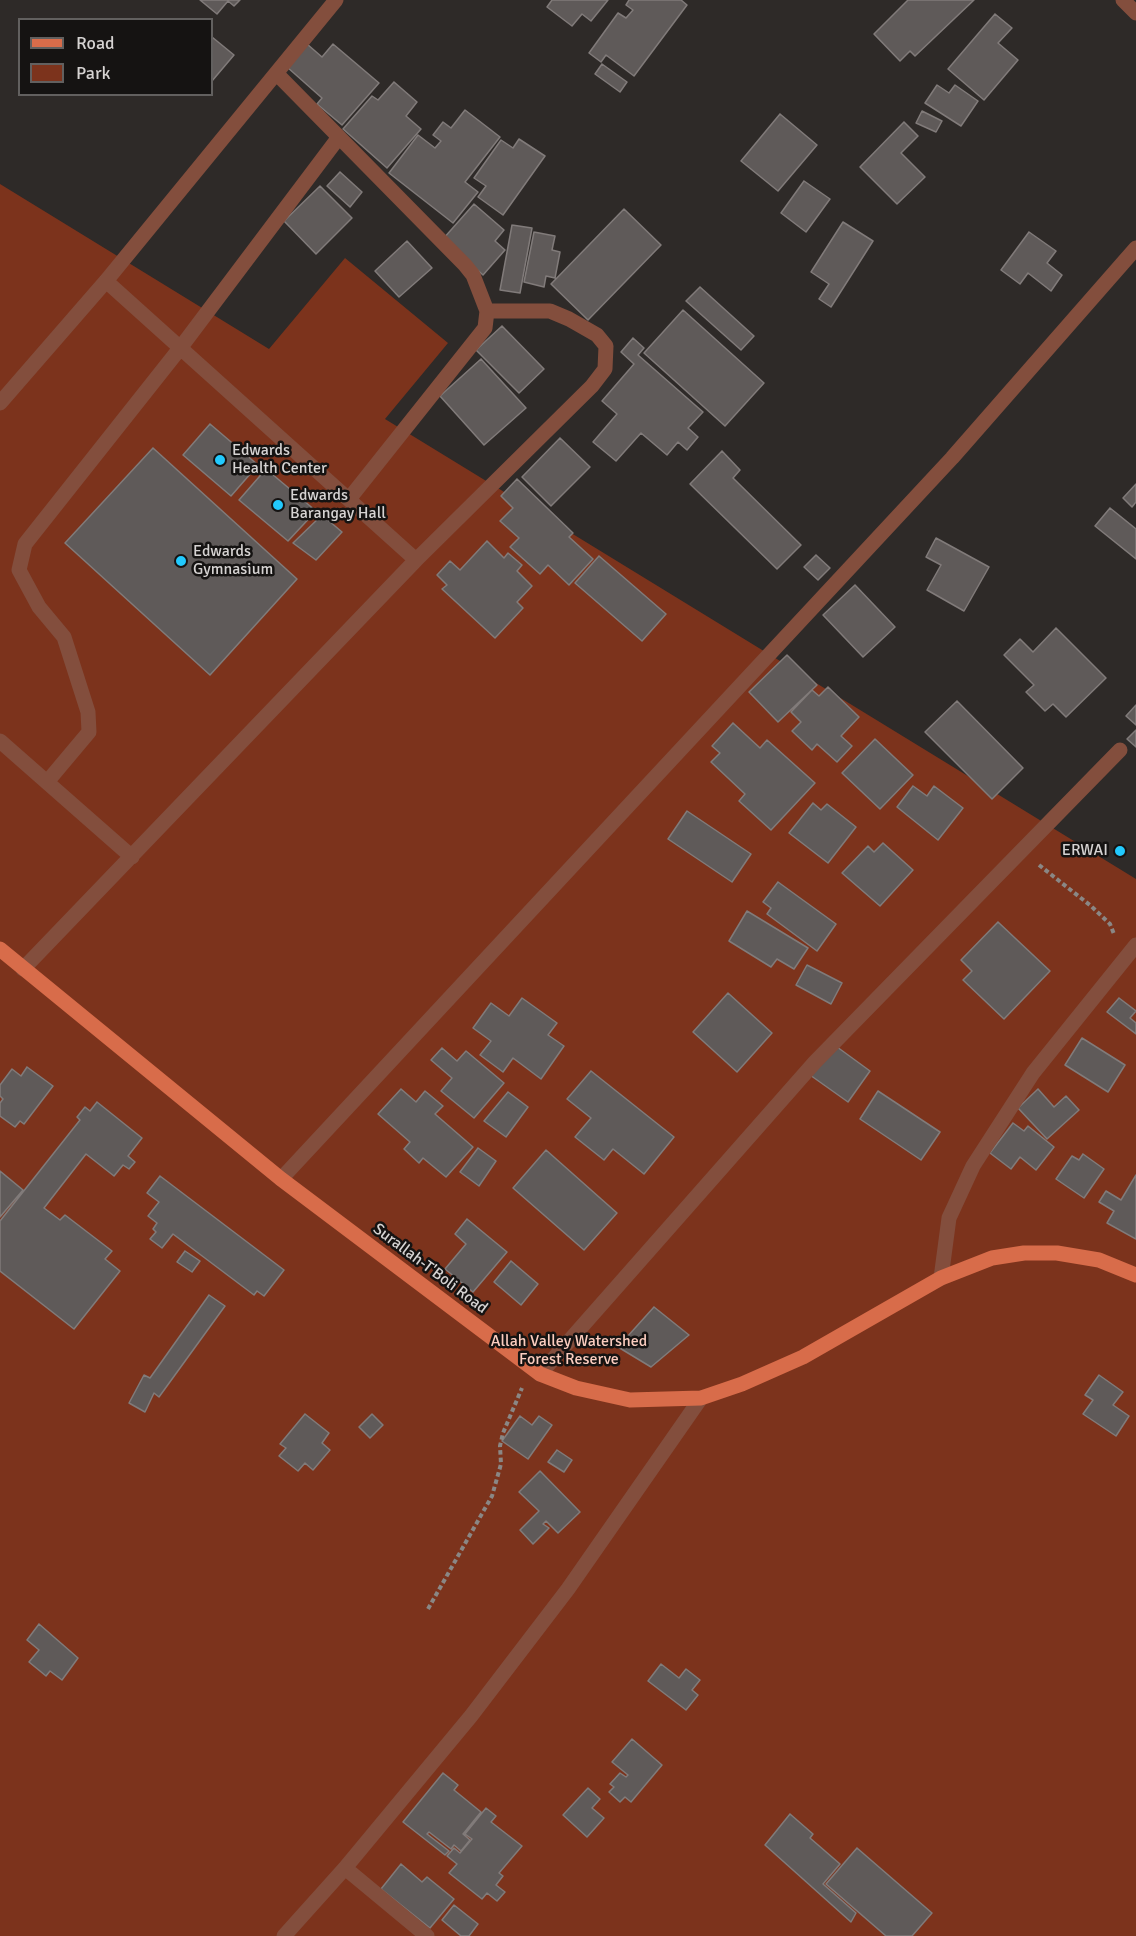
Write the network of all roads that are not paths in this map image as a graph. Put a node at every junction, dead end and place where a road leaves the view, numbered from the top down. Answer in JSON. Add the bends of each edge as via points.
{"nodes":[{"id":1,"x":336,"y":0,"type":"edge"},
{"id":2,"x":1123,"y":0,"type":"edge"},
{"id":3,"x":1136,"y":12,"type":"edge"},
{"id":4,"x":276,"y":73,"type":"junction"},
{"id":5,"x":339,"y":137,"type":"junction"},
{"id":6,"x":1136,"y":248,"type":"edge"},
{"id":7,"x":106,"y":281,"type":"junction"},
{"id":8,"x":487,"y":311,"type":"junction"},
{"id":9,"x":181,"y":348,"type":"junction"},
{"id":10,"x":0,"y":403,"type":"edge"},
{"id":11,"x":349,"y":499,"type":"junction"},
{"id":12,"x":416,"y":560,"type":"junction"},
{"id":13,"x":0,"y":741,"type":"edge"},
{"id":14,"x":1120,"y":750,"type":"dead end"},
{"id":15,"x":47,"y":782,"type":"junction"},
{"id":16,"x":132,"y":857,"type":"junction"},
{"id":17,"x":1136,"y":945,"type":"edge"},
{"id":18,"x":0,"y":949,"type":"edge"},
{"id":19,"x":23,"y":969,"type":"junction"},
{"id":20,"x":281,"y":1179,"type":"junction"},
{"id":21,"x":1136,"y":1275,"type":"edge"},
{"id":22,"x":941,"y":1278,"type":"junction"},
{"id":23,"x":535,"y":1371,"type":"junction"},
{"id":24,"x":701,"y":1398,"type":"junction"},
{"id":25,"x":345,"y":1868,"type":"junction"},
{"id":26,"x":284,"y":1936,"type":"edge"},
{"id":27,"x":427,"y":1936,"type":"edge"}],
"edges":[{"from":1,"to":4,"type":"street"},
{"from":2,"to":3,"type":"street"},
{"from":4,"to":5,"type":"street"},
{"from":4,"to":7,"type":"street"},
{"from":5,"to":8,"type":"street","via":[[465,265]]},
{"from":5,"to":9,"type":"street"},
{"from":6,"to":20,"type":"street","via":[[952,458]]},
{"from":7,"to":9,"type":"street"},
{"from":7,"to":10,"type":"street"},
{"from":8,"to":11,"type":"street","via":[[485,327]]},
{"from":8,"to":12,"type":"street","via":[[550,311],[569,319],[597,335],[606,346],[605,369]]},
{"from":9,"to":11,"type":"street"},
{"from":9,"to":15,"type":"street","via":[[25,544],[19,570],[39,607],[64,637],[88,712],[89,732]]},
{"from":11,"to":12,"type":"street"},
{"from":12,"to":16,"type":"street"},
{"from":13,"to":15,"type":"street"},
{"from":14,"to":23,"type":"street","via":[[815,1062]]},
{"from":15,"to":16,"type":"street"},
{"from":16,"to":19,"type":"street"},
{"from":17,"to":22,"type":"street","via":[[1033,1073],[973,1166],[948,1218]]},
{"from":18,"to":19,"type":"main road","name":"Surallah-T'Boli Road"},
{"from":19,"to":20,"type":"main road","name":"Surallah-T'Boli Road"},
{"from":20,"to":23,"type":"main road","name":"Surallah-T'Boli Road"},
{"from":21,"to":22,"type":"main road","name":"Surallah-T'Boli Road","via":[[1099,1260],[1057,1253],[1024,1253],[992,1258]]},
{"from":22,"to":24,"type":"main road","name":"Surallah-T'Boli Road","via":[[803,1357]]},
{"from":23,"to":24,"type":"main road","name":"Surallah-T'Boli Road","via":[[576,1388],[630,1400]]},
{"from":24,"to":25,"type":"street","via":[[561,1598],[471,1716]]},
{"from":25,"to":26,"type":"street"},
{"from":25,"to":27,"type":"street"}]}
